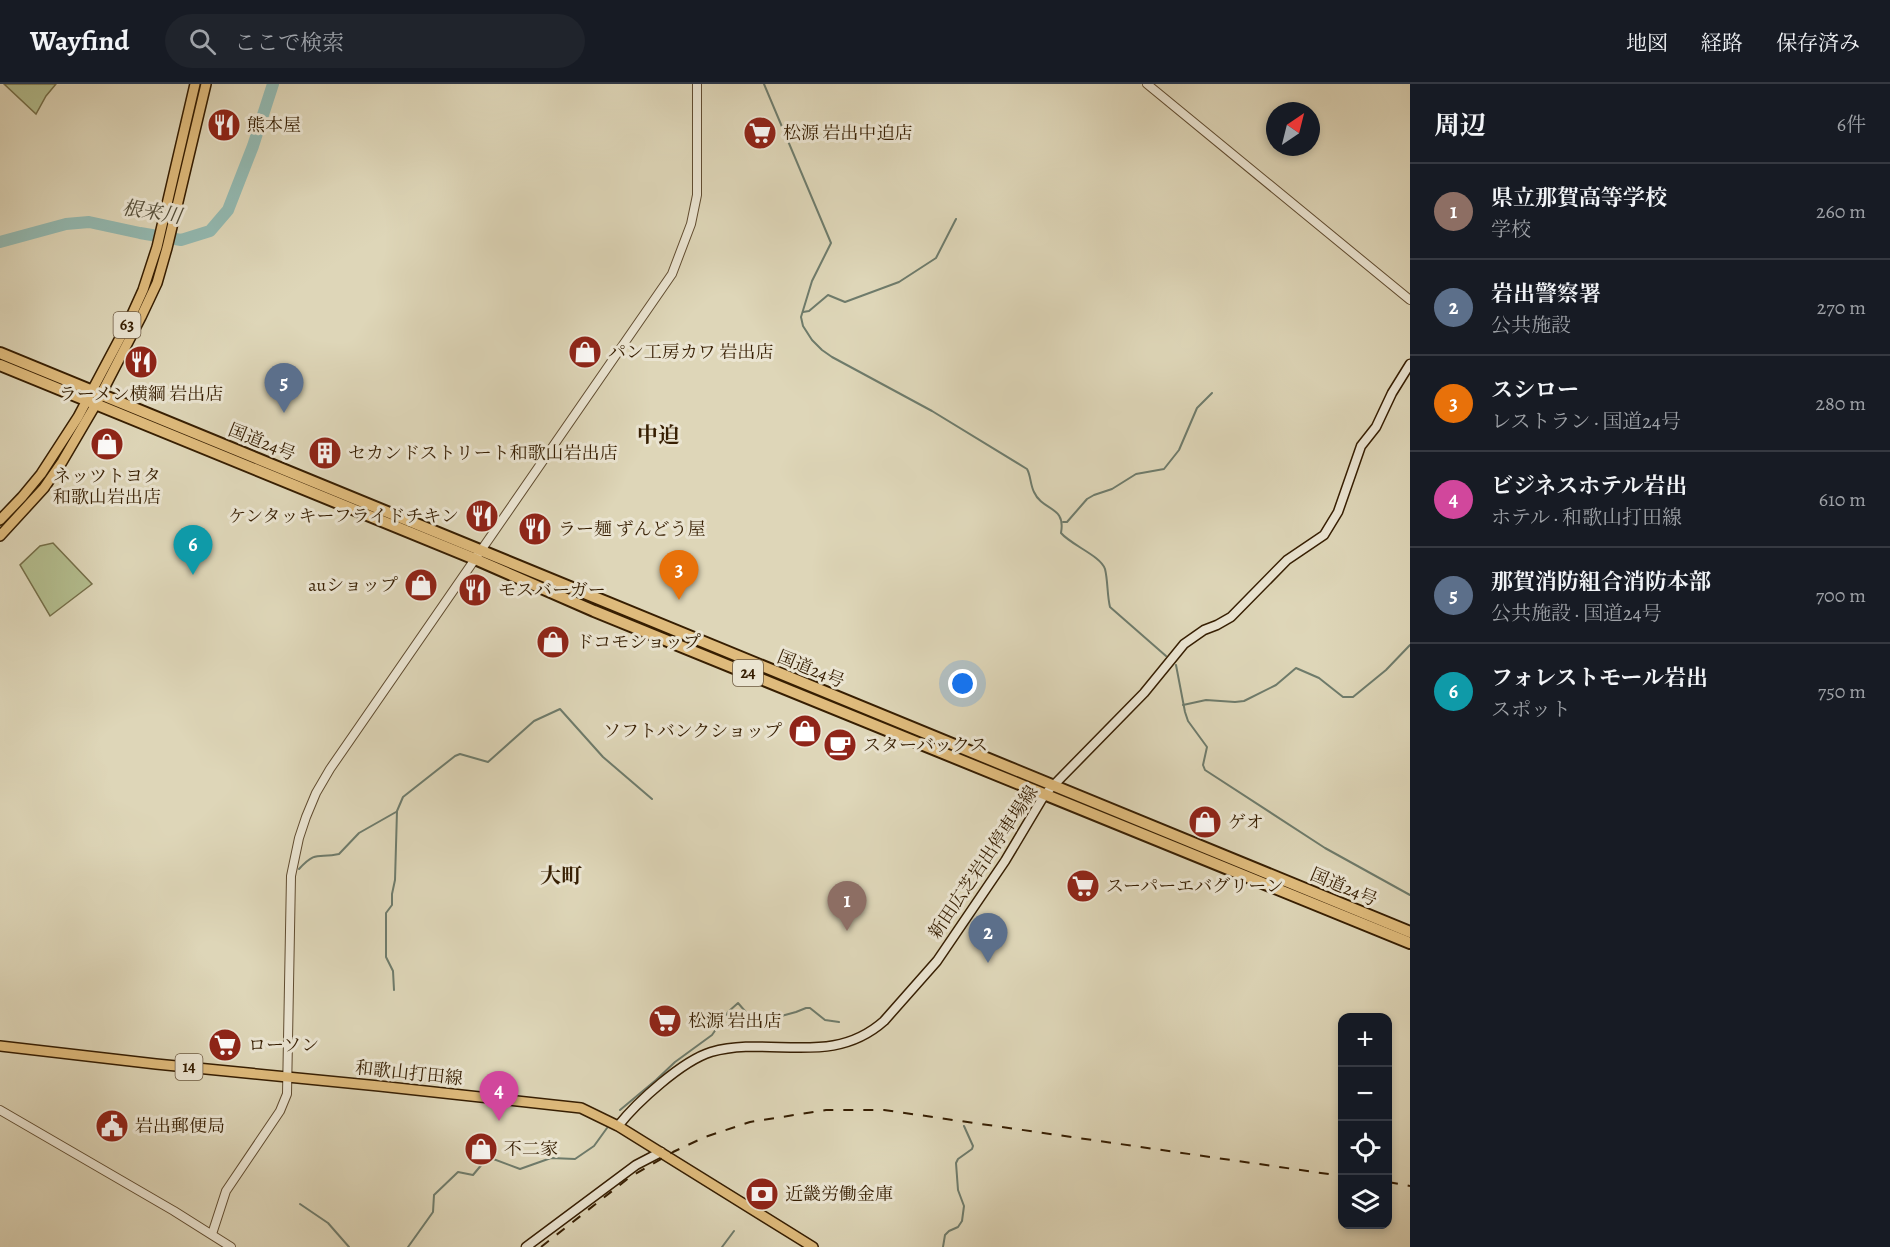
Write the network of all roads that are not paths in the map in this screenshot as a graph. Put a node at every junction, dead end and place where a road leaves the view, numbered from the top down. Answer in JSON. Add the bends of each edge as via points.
{"nodes":[{"id":1,"x":195,"y":84,"type":"edge"},
{"id":2,"x":206,"y":84,"type":"edge"},
{"id":3,"x":697,"y":84,"type":"edge"},
{"id":4,"x":1146,"y":84,"type":"edge"},
{"id":5,"x":167,"y":227,"type":"junction"},
{"id":6,"x":1410,"y":300,"type":"edge"},
{"id":7,"x":0,"y":353,"type":"edge"},
{"id":8,"x":1410,"y":364,"type":"edge"},
{"id":9,"x":0,"y":365,"type":"edge"},
{"id":10,"x":94,"y":397,"type":"junction"},
{"id":11,"x":0,"y":520,"type":"edge"},
{"id":12,"x":0,"y":536,"type":"edge"},
{"id":13,"x":478,"y":555,"type":"junction"},
{"id":14,"x":1055,"y":786,"type":"junction"},
{"id":15,"x":1045,"y":794,"type":"junction"},
{"id":16,"x":1410,"y":932,"type":"edge"},
{"id":17,"x":1410,"y":943,"type":"edge"},
{"id":18,"x":0,"y":1046,"type":"edge"},
{"id":19,"x":287,"y":1077,"type":"junction"},
{"id":20,"x":0,"y":1110,"type":"edge"},
{"id":21,"x":618,"y":1126,"type":"junction"},
{"id":22,"x":661,"y":1152,"type":"junction"},
{"id":23,"x":212,"y":1234,"type":"junction"},
{"id":24,"x":231,"y":1247,"type":"edge"},
{"id":25,"x":526,"y":1247,"type":"edge"},
{"id":26,"x":813,"y":1247,"type":"edge"}],
"edges":[{"from":1,"to":5,"type":"main road","number":"63"},
{"from":2,"to":5,"type":"main road","number":"63"},
{"from":3,"to":13,"type":"street","via":[[697,195],[691,224],[672,274]]},
{"from":4,"to":6,"type":"street"},
{"from":5,"to":10,"type":"main road","number":"63"},
{"from":5,"to":10,"type":"main road","number":"63","via":[[167,248],[157,282]]},
{"from":7,"to":10,"type":"highway","name":"国道24号","number":"24"},
{"from":8,"to":14,"type":"main road","name":"新田広芝岩出停車場線","via":[[1376,427],[1361,446],[1338,512],[1324,535],[1287,560],[1231,617],[1184,644],[1144,693]]},
{"from":9,"to":10,"type":"highway","name":"国道24号","number":"24"},
{"from":10,"to":11,"type":"main road","number":"63","via":[[41,474]]},
{"from":10,"to":12,"type":"main road","number":"63","via":[[44,489]]},
{"from":10,"to":13,"type":"highway","name":"国道24号","number":"24"},
{"from":13,"to":14,"type":"highway","name":"国道24号","number":"24"},
{"from":13,"to":15,"type":"highway","name":"国道24号","number":"24","via":[[594,611]]},
{"from":13,"to":19,"type":"street","via":[[330,770],[298,838],[291,876]]},
{"from":14,"to":15,"type":"main road","name":"新田広芝岩出停車場線"},
{"from":14,"to":16,"type":"highway","name":"国道24号","number":"24"},
{"from":15,"to":17,"type":"highway","name":"国道24号","number":"24"},
{"from":15,"to":21,"type":"main road","name":"新田広芝岩出停車場線","via":[[937,961],[875,1029],[834,1046],[710,1052],[671,1077]]},
{"from":18,"to":19,"type":"main road","name":"和歌山打田線","number":"14"},
{"from":19,"to":21,"type":"main road","name":"和歌山打田線","number":"14","via":[[580,1108]]},
{"from":19,"to":23,"type":"street","via":[[287,1094],[280,1111],[226,1191]]},
{"from":20,"to":23,"type":"street"},
{"from":21,"to":22,"type":"main road","name":"和歌山打田線","number":"14"},
{"from":22,"to":25,"type":"main road","via":[[636,1164]]},
{"from":22,"to":26,"type":"main road","name":"和歌山打田線","number":"14"},
{"from":23,"to":24,"type":"street"}]}
